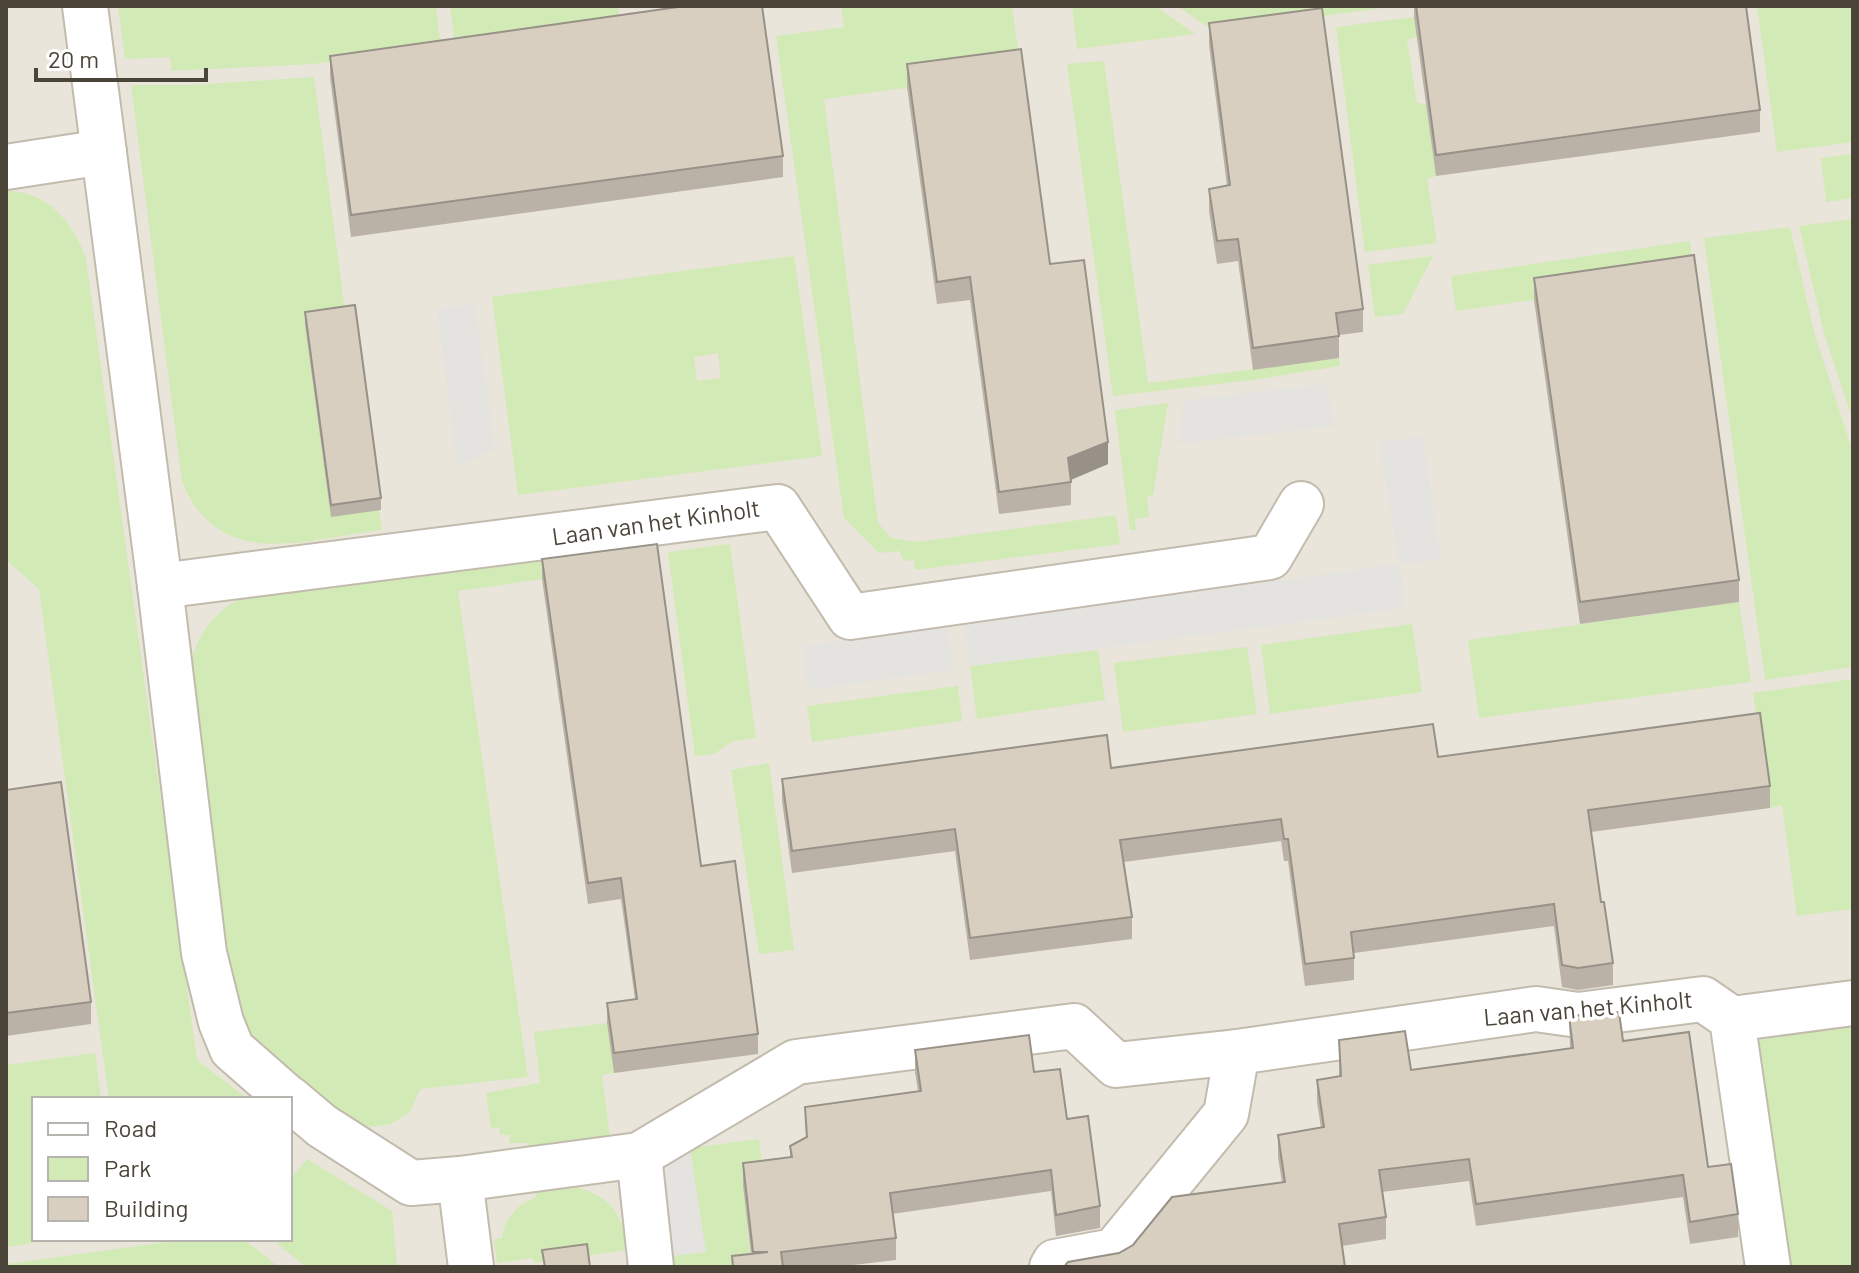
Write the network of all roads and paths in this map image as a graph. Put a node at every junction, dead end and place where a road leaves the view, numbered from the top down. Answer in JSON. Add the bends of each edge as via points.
{"nodes":[{"id":1,"x":85,"y":6,"type":"edge"},
{"id":2,"x":104,"y":152,"type":"junction"},
{"id":3,"x":6,"y":167,"type":"edge"},
{"id":4,"x":1301,"y":504,"type":"dead end"},
{"id":5,"x":160,"y":586,"type":"junction"},
{"id":6,"x":1853,"y":1003,"type":"edge"},
{"id":7,"x":1732,"y":1019,"type":"junction"},
{"id":8,"x":1237,"y":1052,"type":"junction"},
{"id":9,"x":288,"y":1097,"type":"edge"},
{"id":10,"x":292,"y":1101,"type":"edge"},
{"id":11,"x":639,"y":1155,"type":"junction"},
{"id":12,"x":460,"y":1179,"type":"junction"},
{"id":13,"x":471,"y":1267,"type":"edge"},
{"id":14,"x":651,"y":1267,"type":"edge"},
{"id":15,"x":1052,"y":1267,"type":"edge"},
{"id":16,"x":1768,"y":1267,"type":"edge"}],
"edges":[{"from":1,"to":2,"type":"street","name":"Laan van het Kinholt"},
{"from":2,"to":3,"type":"street"},
{"from":2,"to":5,"type":"street","name":"Laan van het Kinholt"},
{"from":4,"to":5,"type":"street","name":"Laan van het Kinholt","via":[[1270,557],[850,617],[778,507]]},
{"from":5,"to":9,"type":"street","name":"Laan van het Kinholt","via":[[204,953],[221,1022],[232,1049]]},
{"from":6,"to":7,"type":"street"},
{"from":7,"to":8,"type":"street","name":"Laan van het Kinholt","via":[[1703,999],[1578,1015],[1536,1009]]},
{"from":7,"to":16,"type":"street"},
{"from":8,"to":11,"type":"street","name":"Laan van het Kinholt","via":[[1116,1065],[1074,1026],[796,1062]]},
{"from":8,"to":15,"type":"street","via":[[1226,1114],[1114,1251],[1055,1262]]},
{"from":10,"to":12,"type":"street","name":"Laan van het Kinholt","via":[[411,1183]]},
{"from":11,"to":12,"type":"street","name":"Laan van het Kinholt"},
{"from":11,"to":14,"type":"street"},
{"from":12,"to":13,"type":"street"}]}
